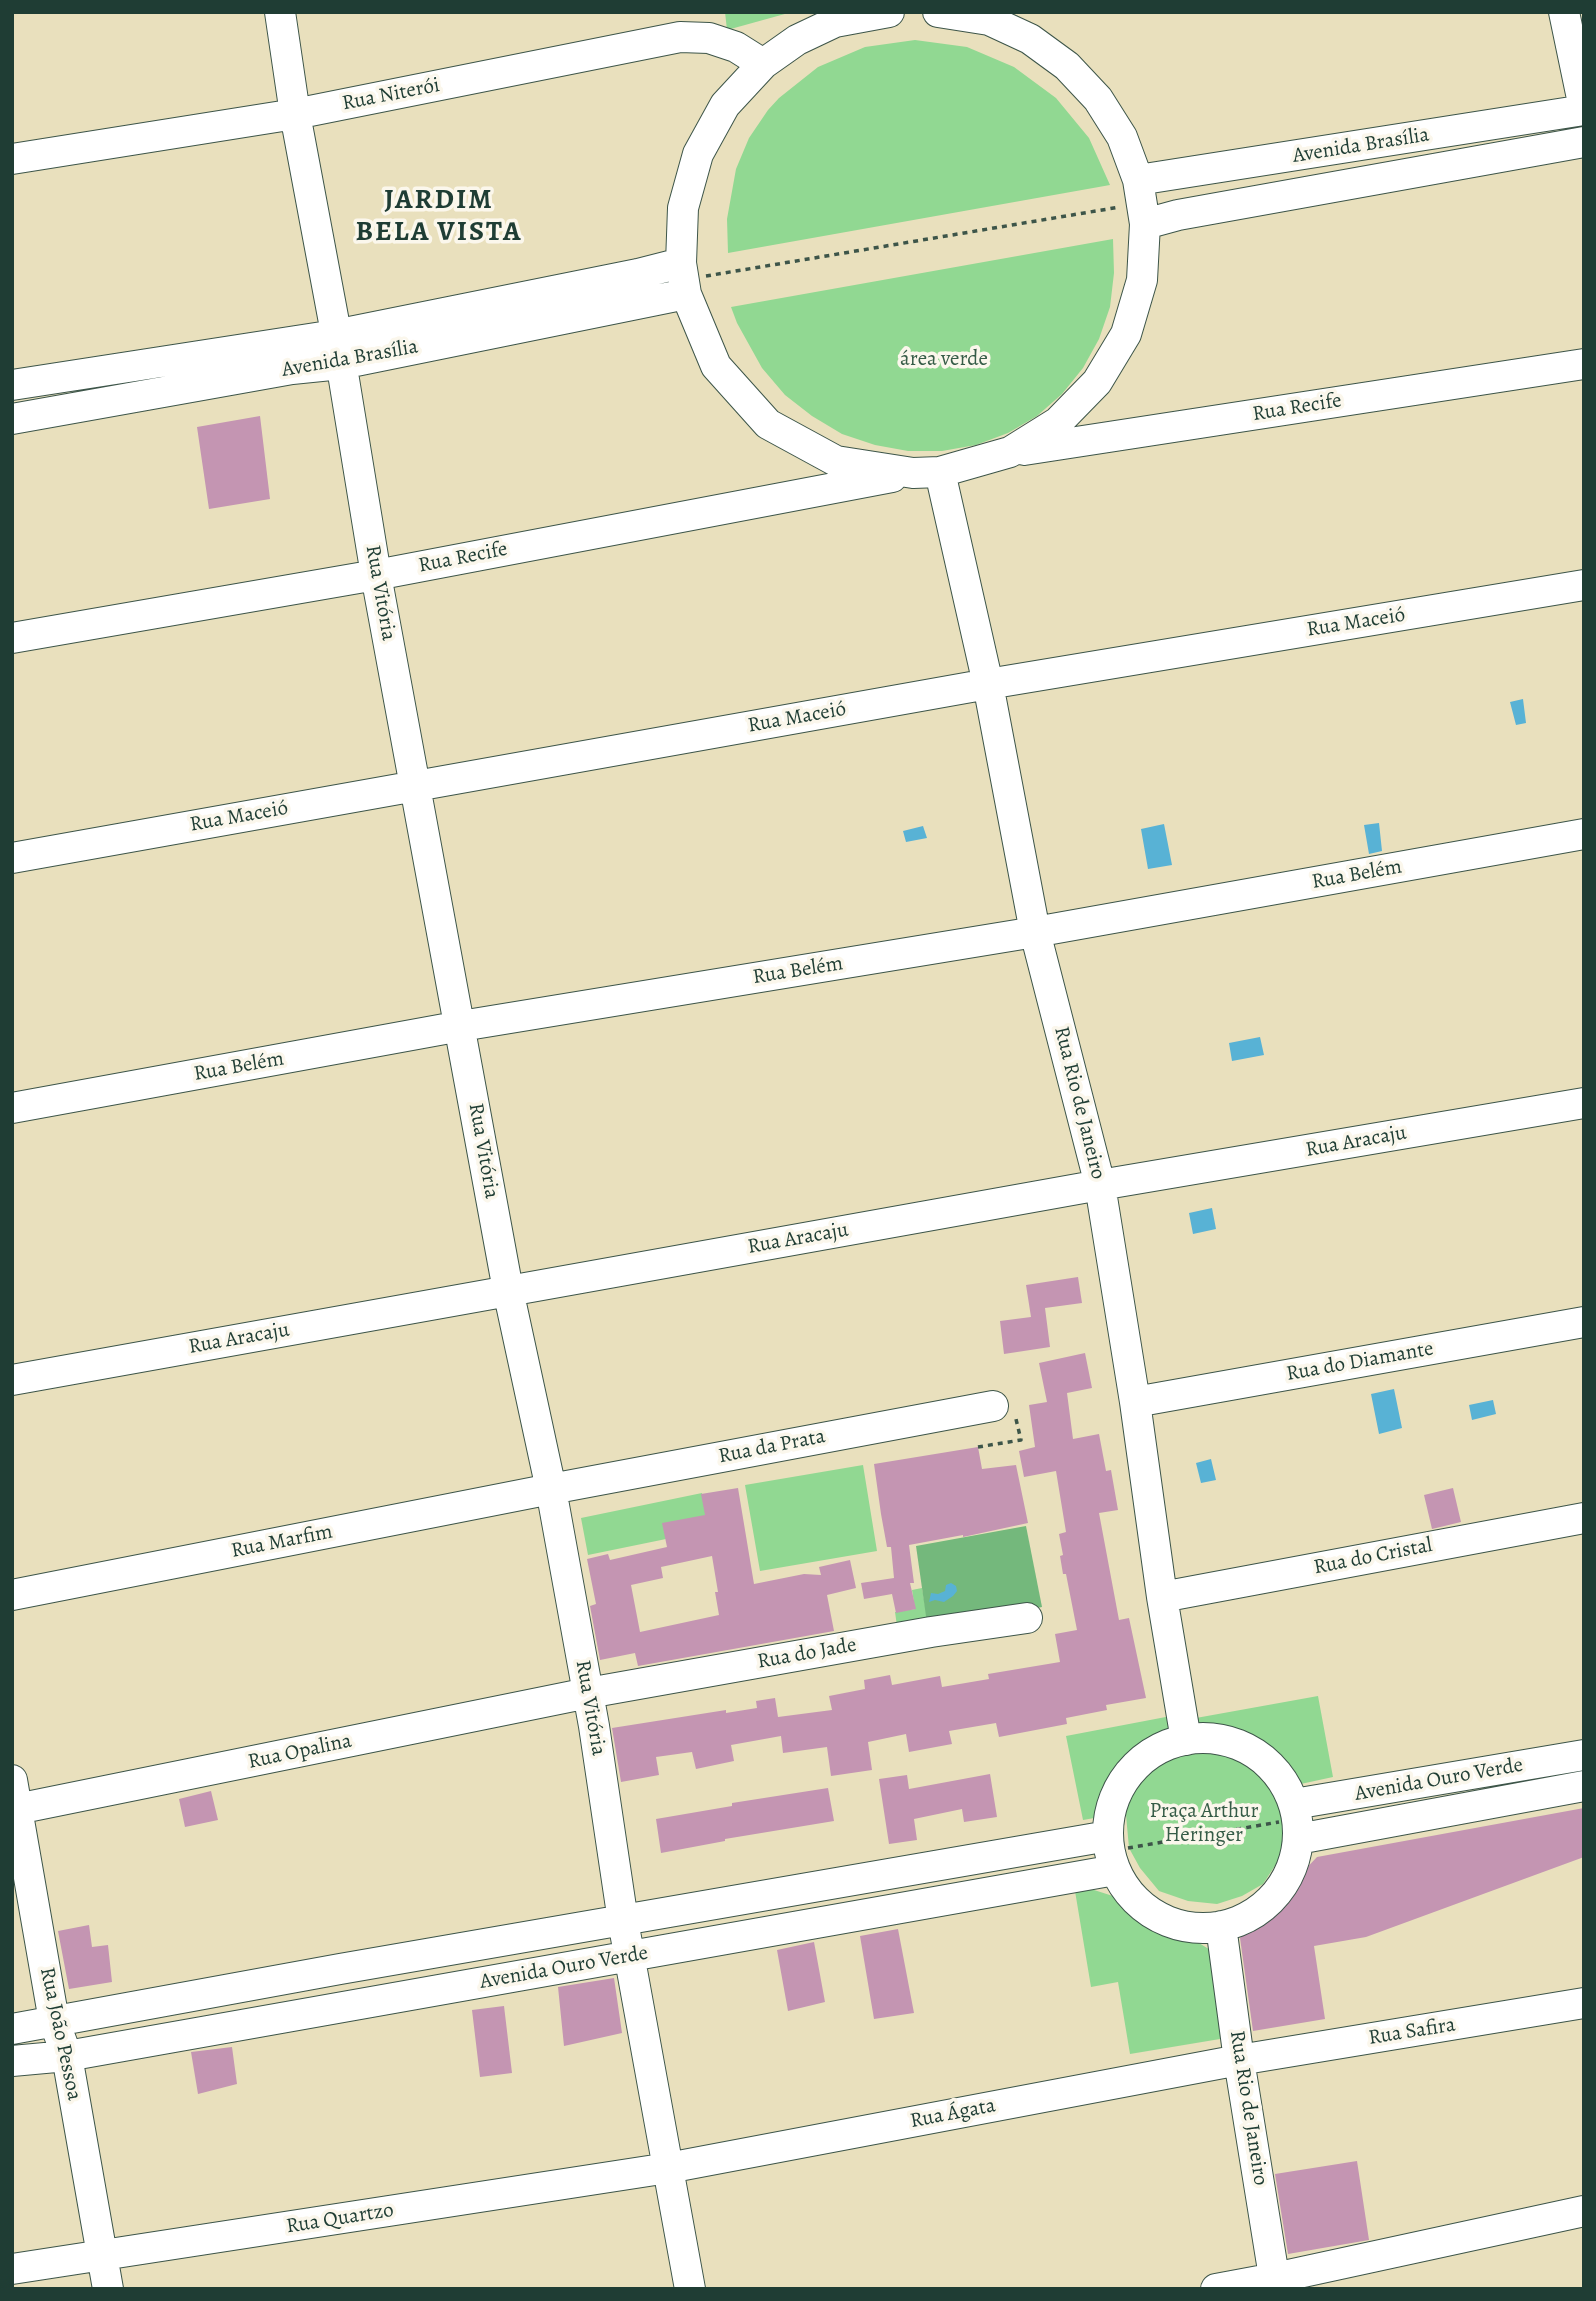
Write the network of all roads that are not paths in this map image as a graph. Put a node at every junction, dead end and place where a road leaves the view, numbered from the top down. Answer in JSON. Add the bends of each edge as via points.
{"nodes":[{"id":1,"x":280,"y":12,"type":"edge"},
{"id":2,"x":889,"y":12,"type":"edge"},
{"id":3,"x":938,"y":12,"type":"edge"},
{"id":4,"x":1564,"y":12,"type":"edge"},
{"id":5,"x":991,"y":16,"type":"edge"},
{"id":6,"x":763,"y":64,"type":"junction"},
{"id":7,"x":1584,"y":109,"type":"edge"},
{"id":8,"x":295,"y":114,"type":"junction"},
{"id":9,"x":1584,"y":142,"type":"edge"},
{"id":10,"x":12,"y":159,"type":"edge"},
{"id":11,"x":1142,"y":203,"type":"junction"},
{"id":12,"x":684,"y":279,"type":"junction"},
{"id":13,"x":335,"y":335,"type":"junction"},
{"id":14,"x":341,"y":364,"type":"junction"},
{"id":15,"x":1584,"y":364,"type":"edge"},
{"id":16,"x":12,"y":385,"type":"edge"},
{"id":17,"x":12,"y":419,"type":"edge"},
{"id":18,"x":1010,"y":452,"type":"junction"},
{"id":19,"x":926,"y":473,"type":"junction"},
{"id":20,"x":376,"y":575,"type":"junction"},
{"id":21,"x":1584,"y":585,"type":"edge"},
{"id":22,"x":12,"y":639,"type":"edge"},
{"id":23,"x":988,"y":684,"type":"junction"},
{"id":24,"x":415,"y":786,"type":"junction"},
{"id":25,"x":1584,"y":834,"type":"edge"},
{"id":26,"x":12,"y":858,"type":"edge"},
{"id":27,"x":1035,"y":932,"type":"junction"},
{"id":28,"x":461,"y":1026,"type":"junction"},
{"id":29,"x":1584,"y":1103,"type":"edge"},
{"id":30,"x":12,"y":1108,"type":"edge"},
{"id":31,"x":1100,"y":1185,"type":"junction"},
{"id":32,"x":508,"y":1290,"type":"junction"},
{"id":33,"x":1584,"y":1322,"type":"edge"},
{"id":34,"x":12,"y":1380,"type":"edge"},
{"id":35,"x":1135,"y":1402,"type":"junction"},
{"id":36,"x":993,"y":1406,"type":"dead end"},
{"id":37,"x":551,"y":1489,"type":"junction"},
{"id":38,"x":1584,"y":1518,"type":"edge"},
{"id":39,"x":12,"y":1595,"type":"edge"},
{"id":40,"x":1162,"y":1597,"type":"junction"},
{"id":41,"x":1027,"y":1618,"type":"dead end"},
{"id":42,"x":587,"y":1693,"type":"junction"},
{"id":43,"x":1185,"y":1740,"type":"junction"},
{"id":44,"x":1584,"y":1755,"type":"edge"},
{"id":45,"x":12,"y":1780,"type":"edge"},
{"id":46,"x":1584,"y":1786,"type":"edge"},
{"id":47,"x":1294,"y":1804,"type":"junction"},
{"id":48,"x":15,"y":1810,"type":"edge"},
{"id":49,"x":1108,"y":1836,"type":"junction"},
{"id":50,"x":1298,"y":1839,"type":"junction"},
{"id":51,"x":1115,"y":1870,"type":"junction"},
{"id":52,"x":623,"y":1921,"type":"junction"},
{"id":53,"x":1221,"y":1926,"type":"junction"},
{"id":54,"x":630,"y":1956,"type":"junction"},
{"id":55,"x":1584,"y":2003,"type":"edge"},
{"id":56,"x":54,"y":2021,"type":"junction"},
{"id":57,"x":12,"y":2029,"type":"edge"},
{"id":58,"x":67,"y":2056,"type":"junction"},
{"id":59,"x":1239,"y":2060,"type":"junction"},
{"id":60,"x":12,"y":2061,"type":"edge"},
{"id":61,"x":668,"y":2168,"type":"junction"},
{"id":62,"x":1584,"y":2211,"type":"edge"},
{"id":63,"x":103,"y":2256,"type":"junction"},
{"id":64,"x":12,"y":2269,"type":"edge"},
{"id":65,"x":1276,"y":2284,"type":"edge"},
{"id":66,"x":108,"y":2289,"type":"edge"},
{"id":67,"x":690,"y":2289,"type":"edge"},
{"id":68,"x":1216,"y":2289,"type":"edge"}],
"edges":[{"from":1,"to":8,"type":"street","name":"Rua Vitória"},
{"from":2,"to":6,"type":"street","via":[[835,22],[797,40]]},
{"from":3,"to":5,"type":"street"},
{"from":4,"to":7,"type":"street"},
{"from":5,"to":11,"type":"street","via":[[1058,59],[1098,99],[1122,138]]},
{"from":6,"to":8,"type":"street","name":"Rua Niterói","via":[[736,47],[709,38],[680,37]]},
{"from":6,"to":12,"type":"street","via":[[725,105],[698,154],[683,208]]},
{"from":7,"to":11,"type":"street","name":"Avenida Brasília"},
{"from":8,"to":10,"type":"street","name":"Rua Niterói"},
{"from":8,"to":13,"type":"street","name":"Rua Vitória"},
{"from":9,"to":11,"type":"street","name":"Avenida Brasília","via":[[1178,215]]},
{"from":11,"to":18,"type":"street","via":[[1142,280],[1126,334],[1097,382],[1058,422]]},
{"from":12,"to":13,"type":"street","name":"Avenida Brasília","via":[[638,274]]},
{"from":12,"to":14,"type":"street","name":"Avenida Brasília"},
{"from":12,"to":19,"type":"street","via":[[716,366],[768,424],[836,461]]},
{"from":13,"to":14,"type":"street","name":"Rua Vitória"},
{"from":13,"to":16,"type":"street","name":"Avenida Brasília"},
{"from":14,"to":17,"type":"street","name":"Avenida Brasília"},
{"from":14,"to":20,"type":"street","name":"Rua Vitória"},
{"from":15,"to":18,"type":"street","name":"Rua Recife"},
{"from":18,"to":19,"type":"street","name":"Rua Recife"},
{"from":19,"to":20,"type":"street","name":"Rua Recife"},
{"from":19,"to":23,"type":"street","name":"Rua Rio de Janeiro"},
{"from":20,"to":22,"type":"street","name":"Rua Recife"},
{"from":20,"to":24,"type":"street","name":"Rua Vitória"},
{"from":21,"to":23,"type":"street","name":"Rua Maceió"},
{"from":23,"to":24,"type":"street","name":"Rua Maceió"},
{"from":23,"to":27,"type":"street","name":"Rua Rio de Janeiro"},
{"from":24,"to":26,"type":"street","name":"Rua Maceió"},
{"from":24,"to":28,"type":"street","name":"Rua Vitória"},
{"from":25,"to":27,"type":"street","name":"Rua Belém"},
{"from":27,"to":28,"type":"street","name":"Rua Belém"},
{"from":27,"to":31,"type":"street","name":"Rua Rio de Janeiro"},
{"from":28,"to":30,"type":"street","name":"Rua Belém"},
{"from":28,"to":32,"type":"street","name":"Rua Vitória"},
{"from":29,"to":31,"type":"street","name":"Rua Aracaju"},
{"from":31,"to":32,"type":"street","name":"Rua Aracaju"},
{"from":31,"to":35,"type":"street","name":"Rua Rio de Janeiro"},
{"from":32,"to":34,"type":"street","name":"Rua Aracaju"},
{"from":32,"to":37,"type":"street","name":"Rua Vitória"},
{"from":33,"to":35,"type":"street","name":"Rua do Diamante"},
{"from":35,"to":40,"type":"street","name":"Rua Rio de Janeiro"},
{"from":36,"to":37,"type":"street","name":"Rua da Prata"},
{"from":37,"to":39,"type":"street","name":"Rua Marfim"},
{"from":37,"to":42,"type":"street","name":"Rua Vitória"},
{"from":38,"to":40,"type":"street","name":"Rua do Cristal"},
{"from":40,"to":43,"type":"street","name":"Rua Rio de Janeiro"},
{"from":41,"to":42,"type":"street","name":"Rua do Jade"},
{"from":42,"to":48,"type":"street","name":"Rua Opalina"},
{"from":42,"to":52,"type":"street","name":"Rua Vitória"},
{"from":43,"to":47,"type":"street","via":[[1225,1740],[1244,1747],[1281,1778]]},
{"from":43,"to":49,"type":"street","via":[[1160,1748],[1138,1764],[1121,1785],[1111,1809]]},
{"from":44,"to":47,"type":"street","name":"Avenida Ouro Verde"},
{"from":45,"to":48,"type":"street","name":"Rua João Pessoa"},
{"from":46,"to":50,"type":"street","name":"Avenida Ouro Verde"},
{"from":47,"to":50,"type":"street"},
{"from":48,"to":56,"type":"street","name":"Rua João Pessoa"},
{"from":49,"to":51,"type":"street"},
{"from":49,"to":52,"type":"street","name":"Avenida Ouro Verde"},
{"from":50,"to":53,"type":"street","via":[[1282,1886],[1266,1905],[1245,1919]]},
{"from":51,"to":53,"type":"street","via":[[1128,1892],[1147,1910],[1195,1928]]},
{"from":51,"to":54,"type":"street","name":"Avenida Ouro Verde"},
{"from":52,"to":54,"type":"street","name":"Rua Vitória"},
{"from":52,"to":56,"type":"street","name":"Avenida Ouro Verde"},
{"from":53,"to":59,"type":"street","name":"Rua Rio de Janeiro"},
{"from":54,"to":58,"type":"street","name":"Avenida Ouro Verde"},
{"from":54,"to":61,"type":"street","name":"Rua Vitória"},
{"from":55,"to":59,"type":"street","name":"Rua Safira"},
{"from":56,"to":57,"type":"street","name":"Avenida Ouro Verde"},
{"from":56,"to":58,"type":"street","name":"Rua João Pessoa"},
{"from":58,"to":60,"type":"street","name":"Avenida Ouro Verde"},
{"from":58,"to":63,"type":"street","name":"Rua João Pessoa"},
{"from":59,"to":61,"type":"street","name":"Rua Ágata"},
{"from":59,"to":65,"type":"street","name":"Rua Rio de Janeiro"},
{"from":61,"to":63,"type":"street","name":"Rua Quartzo"},
{"from":61,"to":67,"type":"street","name":"Rua Vitória"},
{"from":62,"to":65,"type":"street"},
{"from":63,"to":64,"type":"street","name":"Rua Quartzo"},
{"from":63,"to":66,"type":"street","name":"Rua João Pessoa"},
{"from":65,"to":68,"type":"street"}]}
